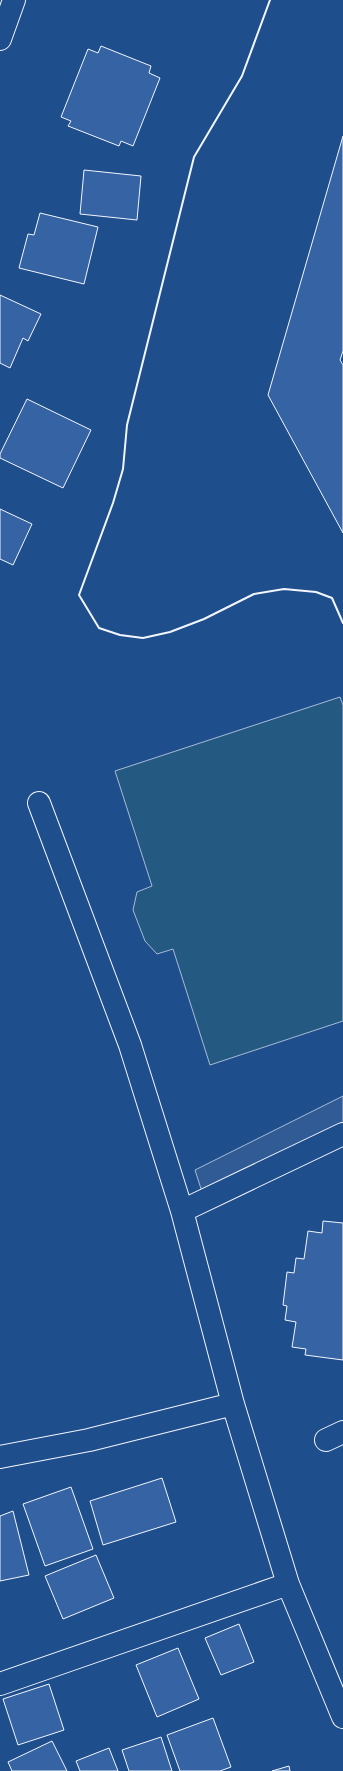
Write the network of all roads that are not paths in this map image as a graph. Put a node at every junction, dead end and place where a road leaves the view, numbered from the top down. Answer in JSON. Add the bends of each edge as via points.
{"nodes":[{"id":1,"x":14,"y":0,"type":"edge"},
{"id":2,"x":0,"y":39,"type":"edge"},
{"id":3,"x":39,"y":803,"type":"dead end"},
{"id":4,"x":343,"y":1134,"type":"edge"},
{"id":5,"x":182,"y":1211,"type":"junction"},
{"id":6,"x":233,"y":1404,"type":"junction"},
{"id":7,"x":0,"y":1456,"type":"edge"},
{"id":8,"x":288,"y":1584,"type":"junction"},
{"id":9,"x":0,"y":1684,"type":"edge"},
{"id":10,"x":343,"y":1717,"type":"edge"}],
"edges":[{"from":1,"to":2,"type":"street"},
{"from":3,"to":5,"type":"street","via":[[130,1045]]},
{"from":4,"to":5,"type":"street"},
{"from":5,"to":6,"type":"street"},
{"from":6,"to":7,"type":"street","via":[[89,1440]]},
{"from":6,"to":8,"type":"street"},
{"from":8,"to":9,"type":"street"},
{"from":8,"to":10,"type":"street"}]}
